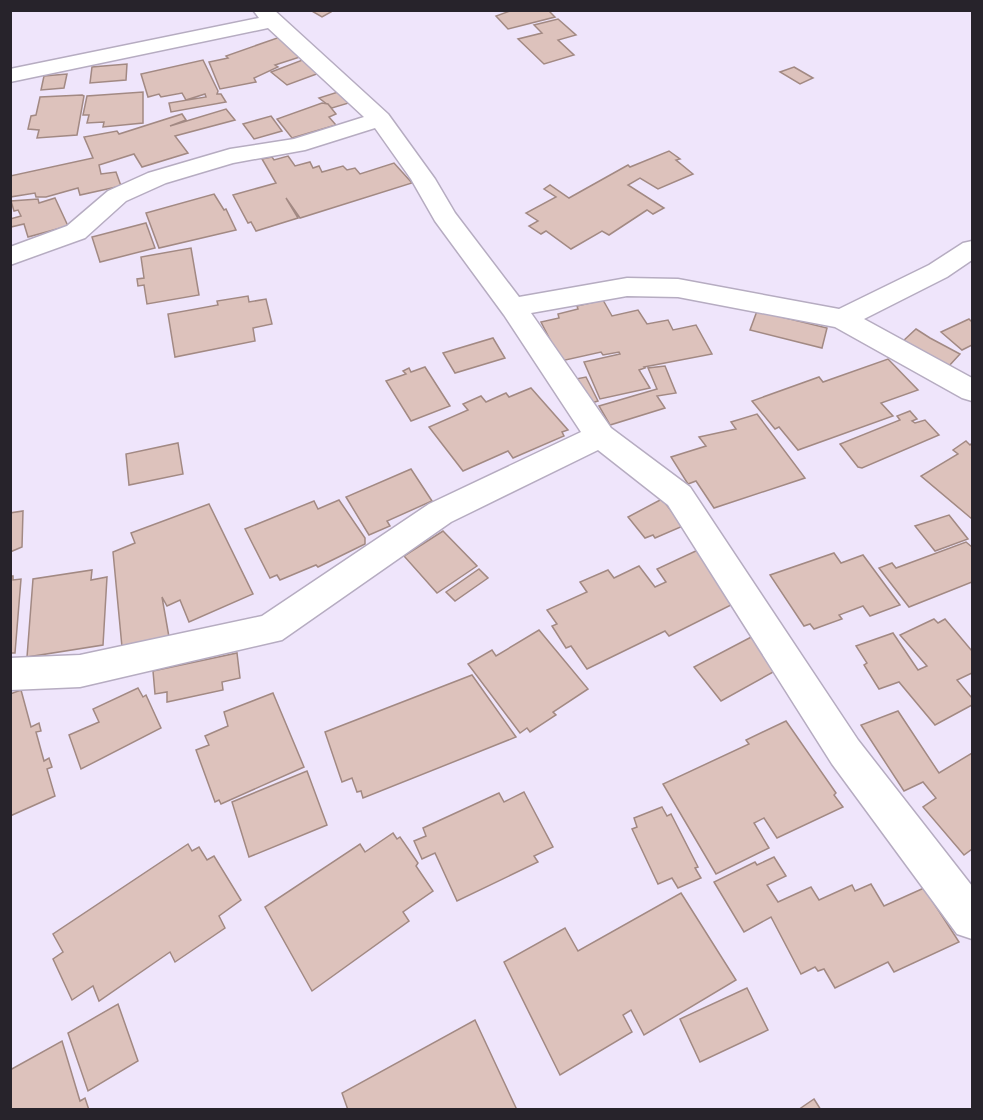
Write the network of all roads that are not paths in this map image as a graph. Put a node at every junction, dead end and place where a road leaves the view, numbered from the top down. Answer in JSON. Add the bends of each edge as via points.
{"nodes":[{"id":1,"x":268,"y":16,"type":"edge"},
{"id":2,"x":10,"y":76,"type":"edge"},
{"id":3,"x":380,"y":119,"type":"junction"},
{"id":4,"x":972,"y":249,"type":"edge"},
{"id":5,"x":10,"y":257,"type":"edge"},
{"id":6,"x":514,"y":309,"type":"junction"},
{"id":7,"x":842,"y":319,"type":"junction"},
{"id":8,"x":972,"y":391,"type":"edge"},
{"id":9,"x":600,"y":436,"type":"junction"},
{"id":10,"x":10,"y":674,"type":"edge"},
{"id":11,"x":972,"y":919,"type":"edge"}],
"edges":[{"from":1,"to":2,"type":"street"},
{"from":1,"to":3,"type":"street"},
{"from":3,"to":5,"type":"street","via":[[297,145],[230,156],[157,178],[117,196],[76,232]]},
{"from":3,"to":6,"type":"street","via":[[444,216]]},
{"from":4,"to":7,"type":"street"},
{"from":6,"to":7,"type":"street","via":[[529,303],[627,287],[678,288]]},
{"from":6,"to":9,"type":"street"},
{"from":7,"to":8,"type":"street"},
{"from":9,"to":10,"type":"street","via":[[440,513],[270,629],[81,671]]},
{"from":9,"to":11,"type":"street","via":[[679,496],[845,752]]}]}
